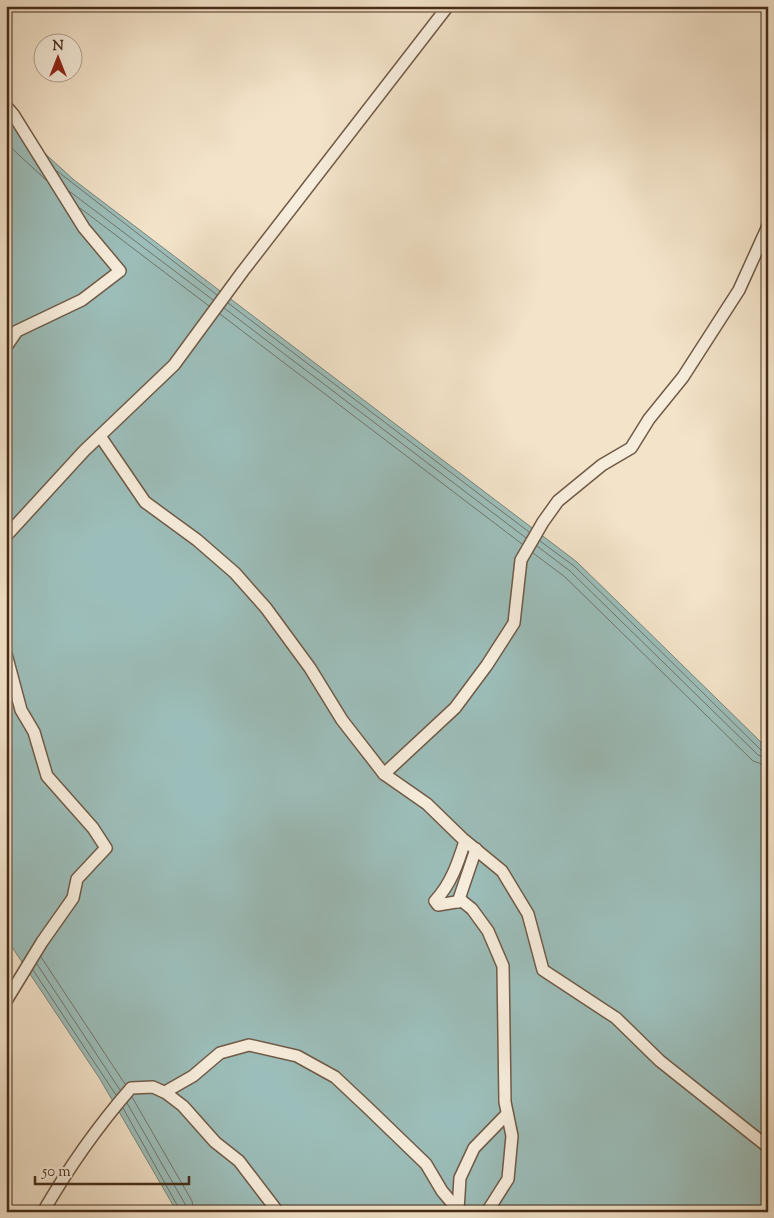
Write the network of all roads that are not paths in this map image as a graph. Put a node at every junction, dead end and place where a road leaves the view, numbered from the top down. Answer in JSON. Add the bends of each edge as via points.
{"nodes":[{"id":1,"x":448,"y":6,"type":"edge"},
{"id":2,"x":6,"y":106,"type":"edge"},
{"id":3,"x":768,"y":226,"type":"edge"},
{"id":4,"x":6,"y":347,"type":"edge"},
{"id":5,"x":100,"y":436,"type":"junction"},
{"id":6,"x":6,"y":536,"type":"edge"},
{"id":7,"x":6,"y":654,"type":"edge"},
{"id":8,"x":384,"y":774,"type":"junction"},
{"id":9,"x":465,"y":841,"type":"junction"},
{"id":10,"x":476,"y":849,"type":"junction"},
{"id":11,"x":458,"y":902,"type":"junction"},
{"id":12,"x":6,"y":1001,"type":"edge"},
{"id":13,"x":165,"y":1092,"type":"junction"},
{"id":14,"x":507,"y":1114,"type":"junction"},
{"id":15,"x":768,"y":1147,"type":"edge"},
{"id":16,"x":459,"y":1211,"type":"edge"},
{"id":17,"x":43,"y":1212,"type":"edge"},
{"id":18,"x":278,"y":1212,"type":"edge"},
{"id":19,"x":487,"y":1212,"type":"edge"}],
"edges":[{"from":1,"to":5,"type":"lane","via":[[174,365]]},
{"from":2,"to":4,"type":"lane","via":[[84,228],[120,271],[82,300],[17,330]]},
{"from":3,"to":8,"type":"lane","via":[[739,290],[631,448],[602,465],[558,500],[543,522],[520,560],[514,623],[487,665],[455,708]]},
{"from":5,"to":6,"type":"lane"},
{"from":5,"to":8,"type":"lane","via":[[145,502],[235,573],[266,608],[310,668],[342,720]]},
{"from":7,"to":12,"type":"lane","via":[[21,710],[34,732],[47,776],[93,828],[106,848],[77,879],[73,898]]},
{"from":8,"to":9,"type":"lane","via":[[427,804]]},
{"from":9,"to":10,"type":"lane"},
{"from":9,"to":11,"type":"lane","via":[[446,888],[435,901],[438,905]]},
{"from":10,"to":11,"type":"lane"},
{"from":10,"to":15,"type":"lane","via":[[502,871],[528,914],[543,970],[616,1018],[660,1061]]},
{"from":11,"to":14,"type":"lane","via":[[462,901],[472,909],[488,931],[503,966]]},
{"from":13,"to":16,"type":"lane","via":[[193,1076],[220,1053],[249,1045],[297,1056],[334,1077],[368,1108],[426,1164]]},
{"from":13,"to":17,"type":"lane","via":[[154,1087],[131,1088],[79,1152]]},
{"from":13,"to":18,"type":"lane","via":[[183,1106],[214,1142],[239,1161]]},
{"from":14,"to":16,"type":"lane","via":[[474,1148],[460,1178]]},
{"from":14,"to":19,"type":"lane","via":[[512,1136],[508,1179]]}]}
